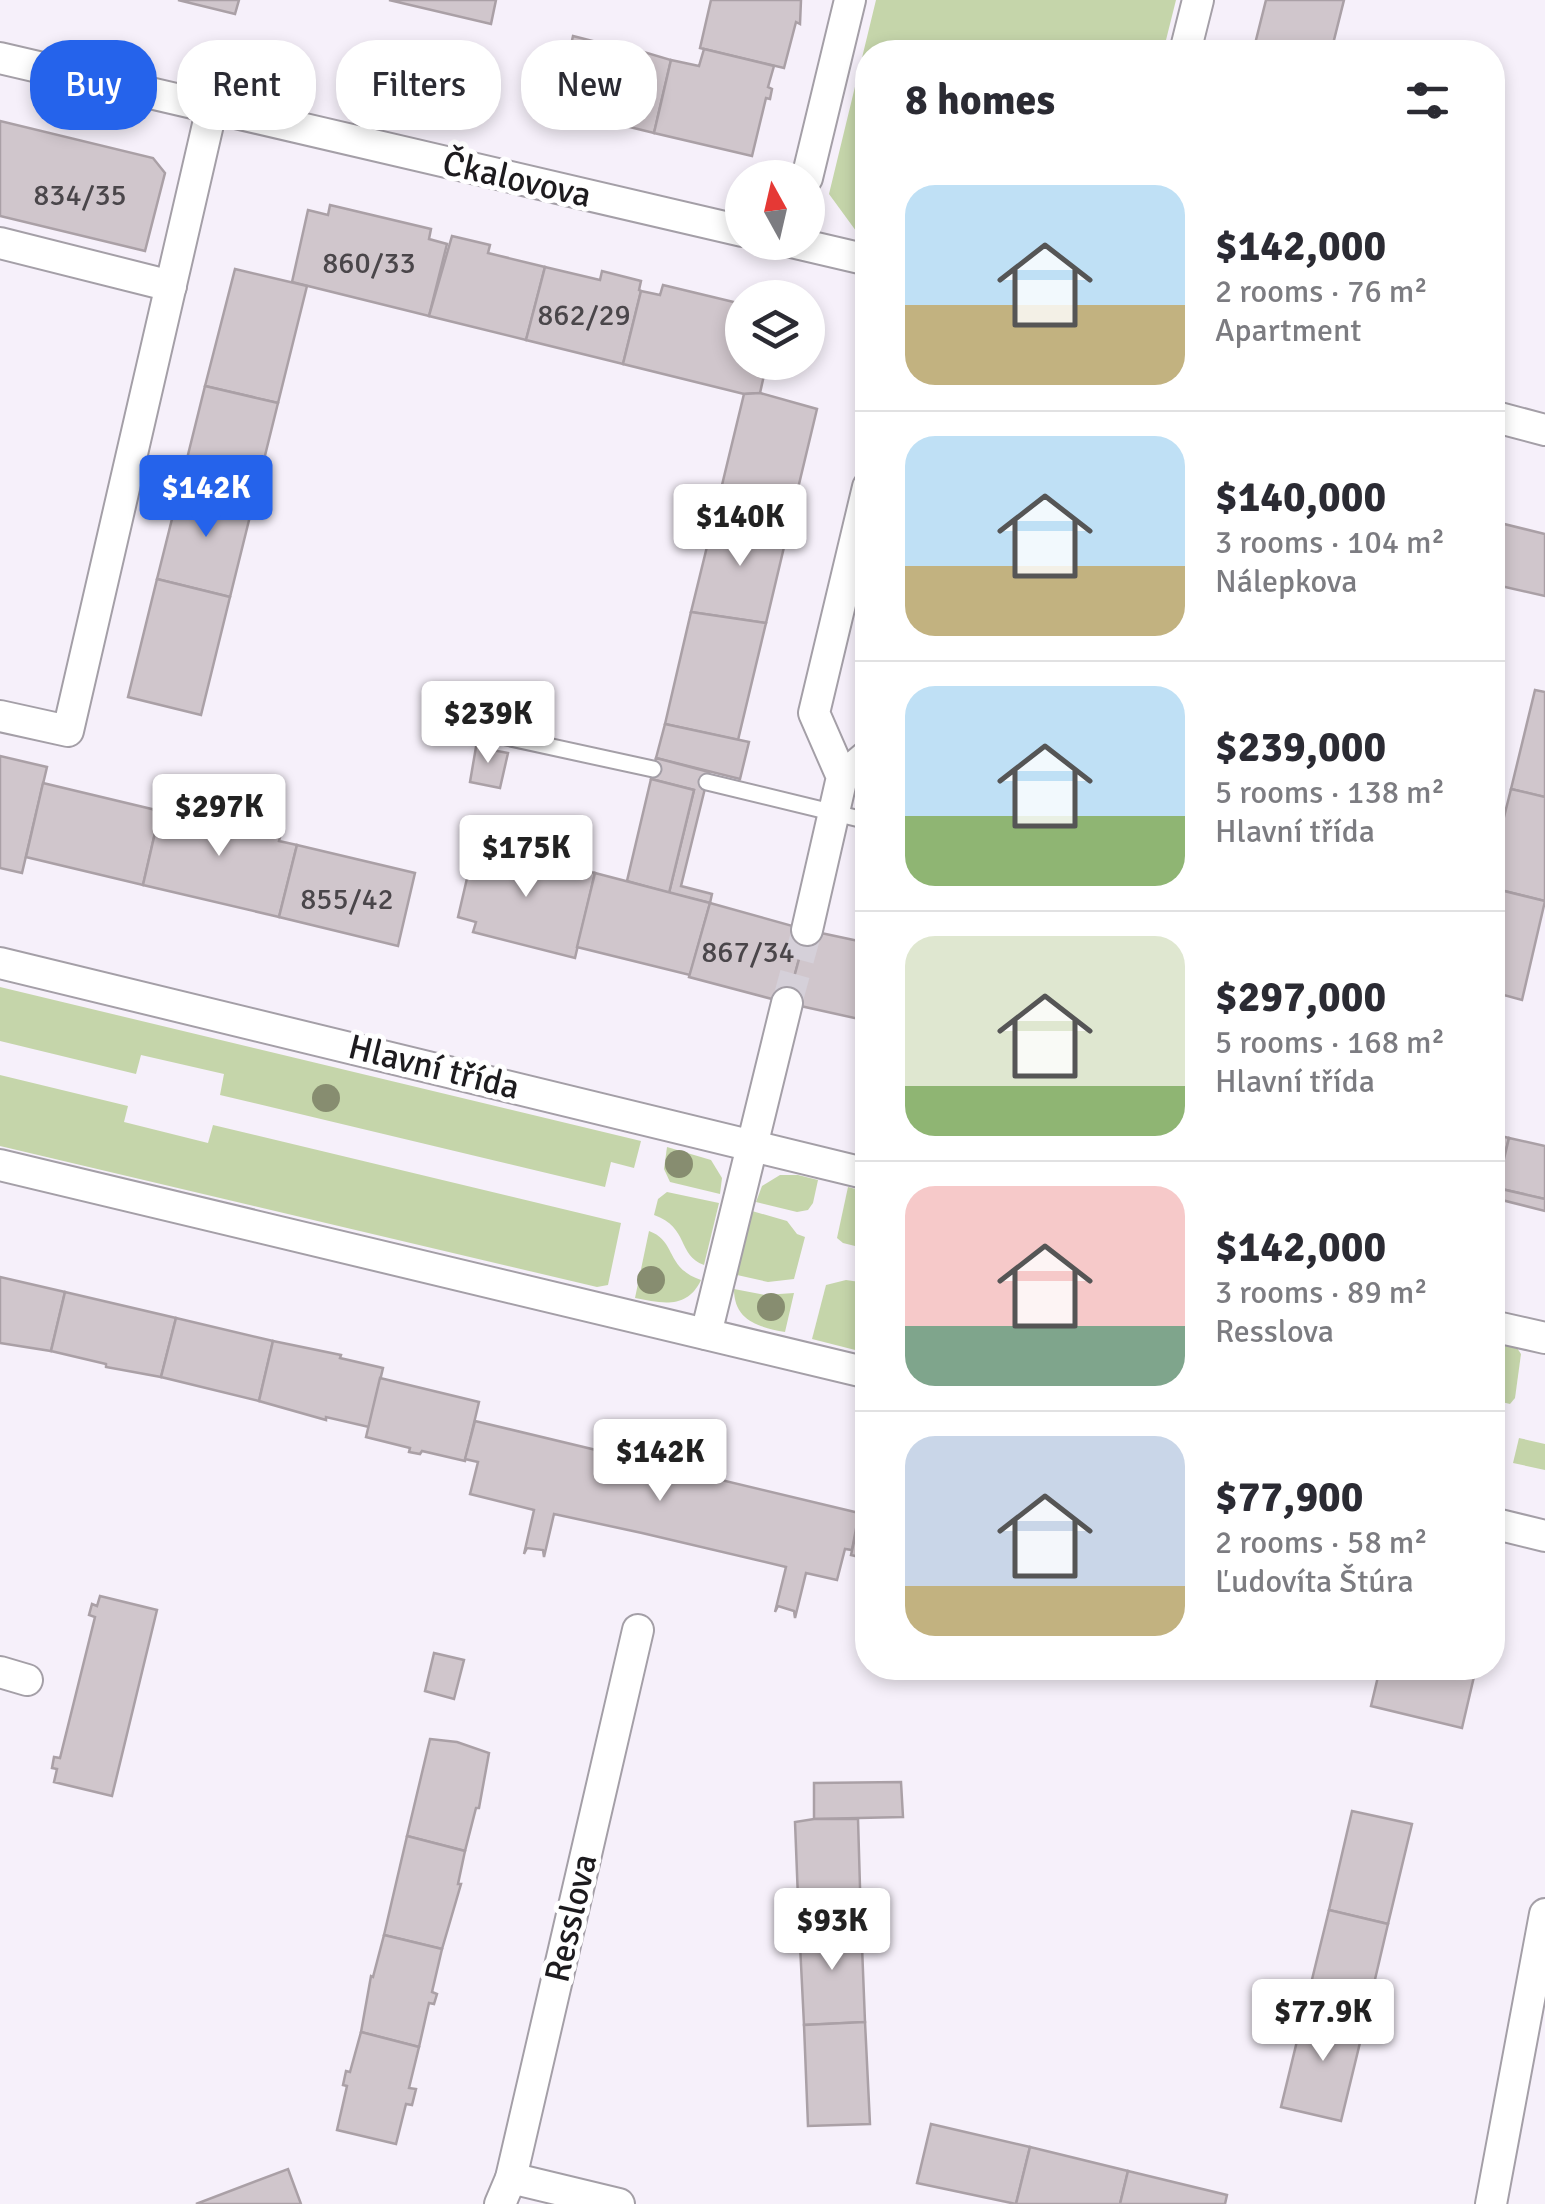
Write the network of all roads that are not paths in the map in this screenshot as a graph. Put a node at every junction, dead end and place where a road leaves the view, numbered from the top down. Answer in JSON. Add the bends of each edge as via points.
{"nodes":[{"id":1,"x":850,"y":0,"type":"edge"},
{"id":2,"x":1198,"y":0,"type":"edge"},
{"id":3,"x":1188,"y":40,"type":"edge"},
{"id":4,"x":0,"y":58,"type":"edge"},
{"id":5,"x":177,"y":100,"type":"edge"},
{"id":6,"x":207,"y":130,"type":"edge"},
{"id":7,"x":307,"y":130,"type":"edge"},
{"id":8,"x":810,"y":160,"type":"edge"},
{"id":9,"x":725,"y":227,"type":"edge"},
{"id":10,"x":0,"y":243,"type":"edge"},
{"id":11,"x":825,"y":250,"type":"edge"},
{"id":12,"x":855,"y":257,"type":"edge"},
{"id":13,"x":171,"y":286,"type":"junction"},
{"id":14,"x":1505,"y":419,"type":"edge"},
{"id":15,"x":1545,"y":430,"type":"edge"},
{"id":16,"x":855,"y":541,"type":"edge"},
{"id":17,"x":0,"y":716,"type":"edge"},
{"id":18,"x":460,"y":726,"type":"dead end"},
{"id":19,"x":855,"y":766,"type":"edge"},
{"id":20,"x":653,"y":769,"type":"dead end"},
{"id":21,"x":842,"y":776,"type":"junction"},
{"id":22,"x":706,"y":782,"type":"dead end"},
{"id":23,"x":834,"y":812,"type":"junction"},
{"id":24,"x":855,"y":818,"type":"edge"},
{"id":25,"x":807,"y":930,"type":"tunnel mouth"},
{"id":26,"x":0,"y":963,"type":"edge"},
{"id":27,"x":787,"y":1003,"type":"tunnel mouth"},
{"id":28,"x":751,"y":1145,"type":"junction"},
{"id":29,"x":0,"y":1166,"type":"edge"},
{"id":30,"x":855,"y":1171,"type":"edge"},
{"id":31,"x":1505,"y":1329,"type":"edge"},
{"id":32,"x":706,"y":1334,"type":"junction"},
{"id":33,"x":1545,"y":1338,"type":"edge"},
{"id":34,"x":855,"y":1370,"type":"edge"},
{"id":35,"x":1505,"y":1526,"type":"edge"},
{"id":36,"x":1545,"y":1536,"type":"edge"},
{"id":37,"x":638,"y":1630,"type":"dead end"},
{"id":38,"x":1545,"y":1914,"type":"edge"},
{"id":39,"x":506,"y":2191,"type":"edge"},
{"id":40,"x":619,"y":2204,"type":"edge"},
{"id":41,"x":1492,"y":2204,"type":"edge"}],
"edges":[{"from":1,"to":8,"type":"street"},
{"from":2,"to":3,"type":"street"},
{"from":4,"to":5,"type":"street","name":"Čkalovova"},
{"from":6,"to":13,"type":"street"},
{"from":7,"to":9,"type":"street","name":"Čkalovova"},
{"from":10,"to":13,"type":"street"},
{"from":11,"to":12,"type":"street"},
{"from":13,"to":17,"type":"street","via":[[68,731]]},
{"from":14,"to":15,"type":"street"},
{"from":16,"to":21,"type":"street","via":[[814,713]]},
{"from":18,"to":20,"type":"lane"},
{"from":19,"to":21,"type":"street"},
{"from":21,"to":23,"type":"street"},
{"from":22,"to":23,"type":"lane"},
{"from":23,"to":24,"type":"lane"},
{"from":23,"to":25,"type":"street"},
{"from":26,"to":28,"type":"street","name":"Hlavní třída"},
{"from":27,"to":28,"type":"street"},
{"from":28,"to":30,"type":"street","name":"Hlavní třída"},
{"from":28,"to":32,"type":"street"},
{"from":29,"to":32,"type":"street"},
{"from":31,"to":33,"type":"street"},
{"from":32,"to":34,"type":"street"},
{"from":35,"to":36,"type":"street"},
{"from":37,"to":39,"type":"street","name":"Resslova"},
{"from":38,"to":41,"type":"street"},
{"from":39,"to":40,"type":"street"}]}
